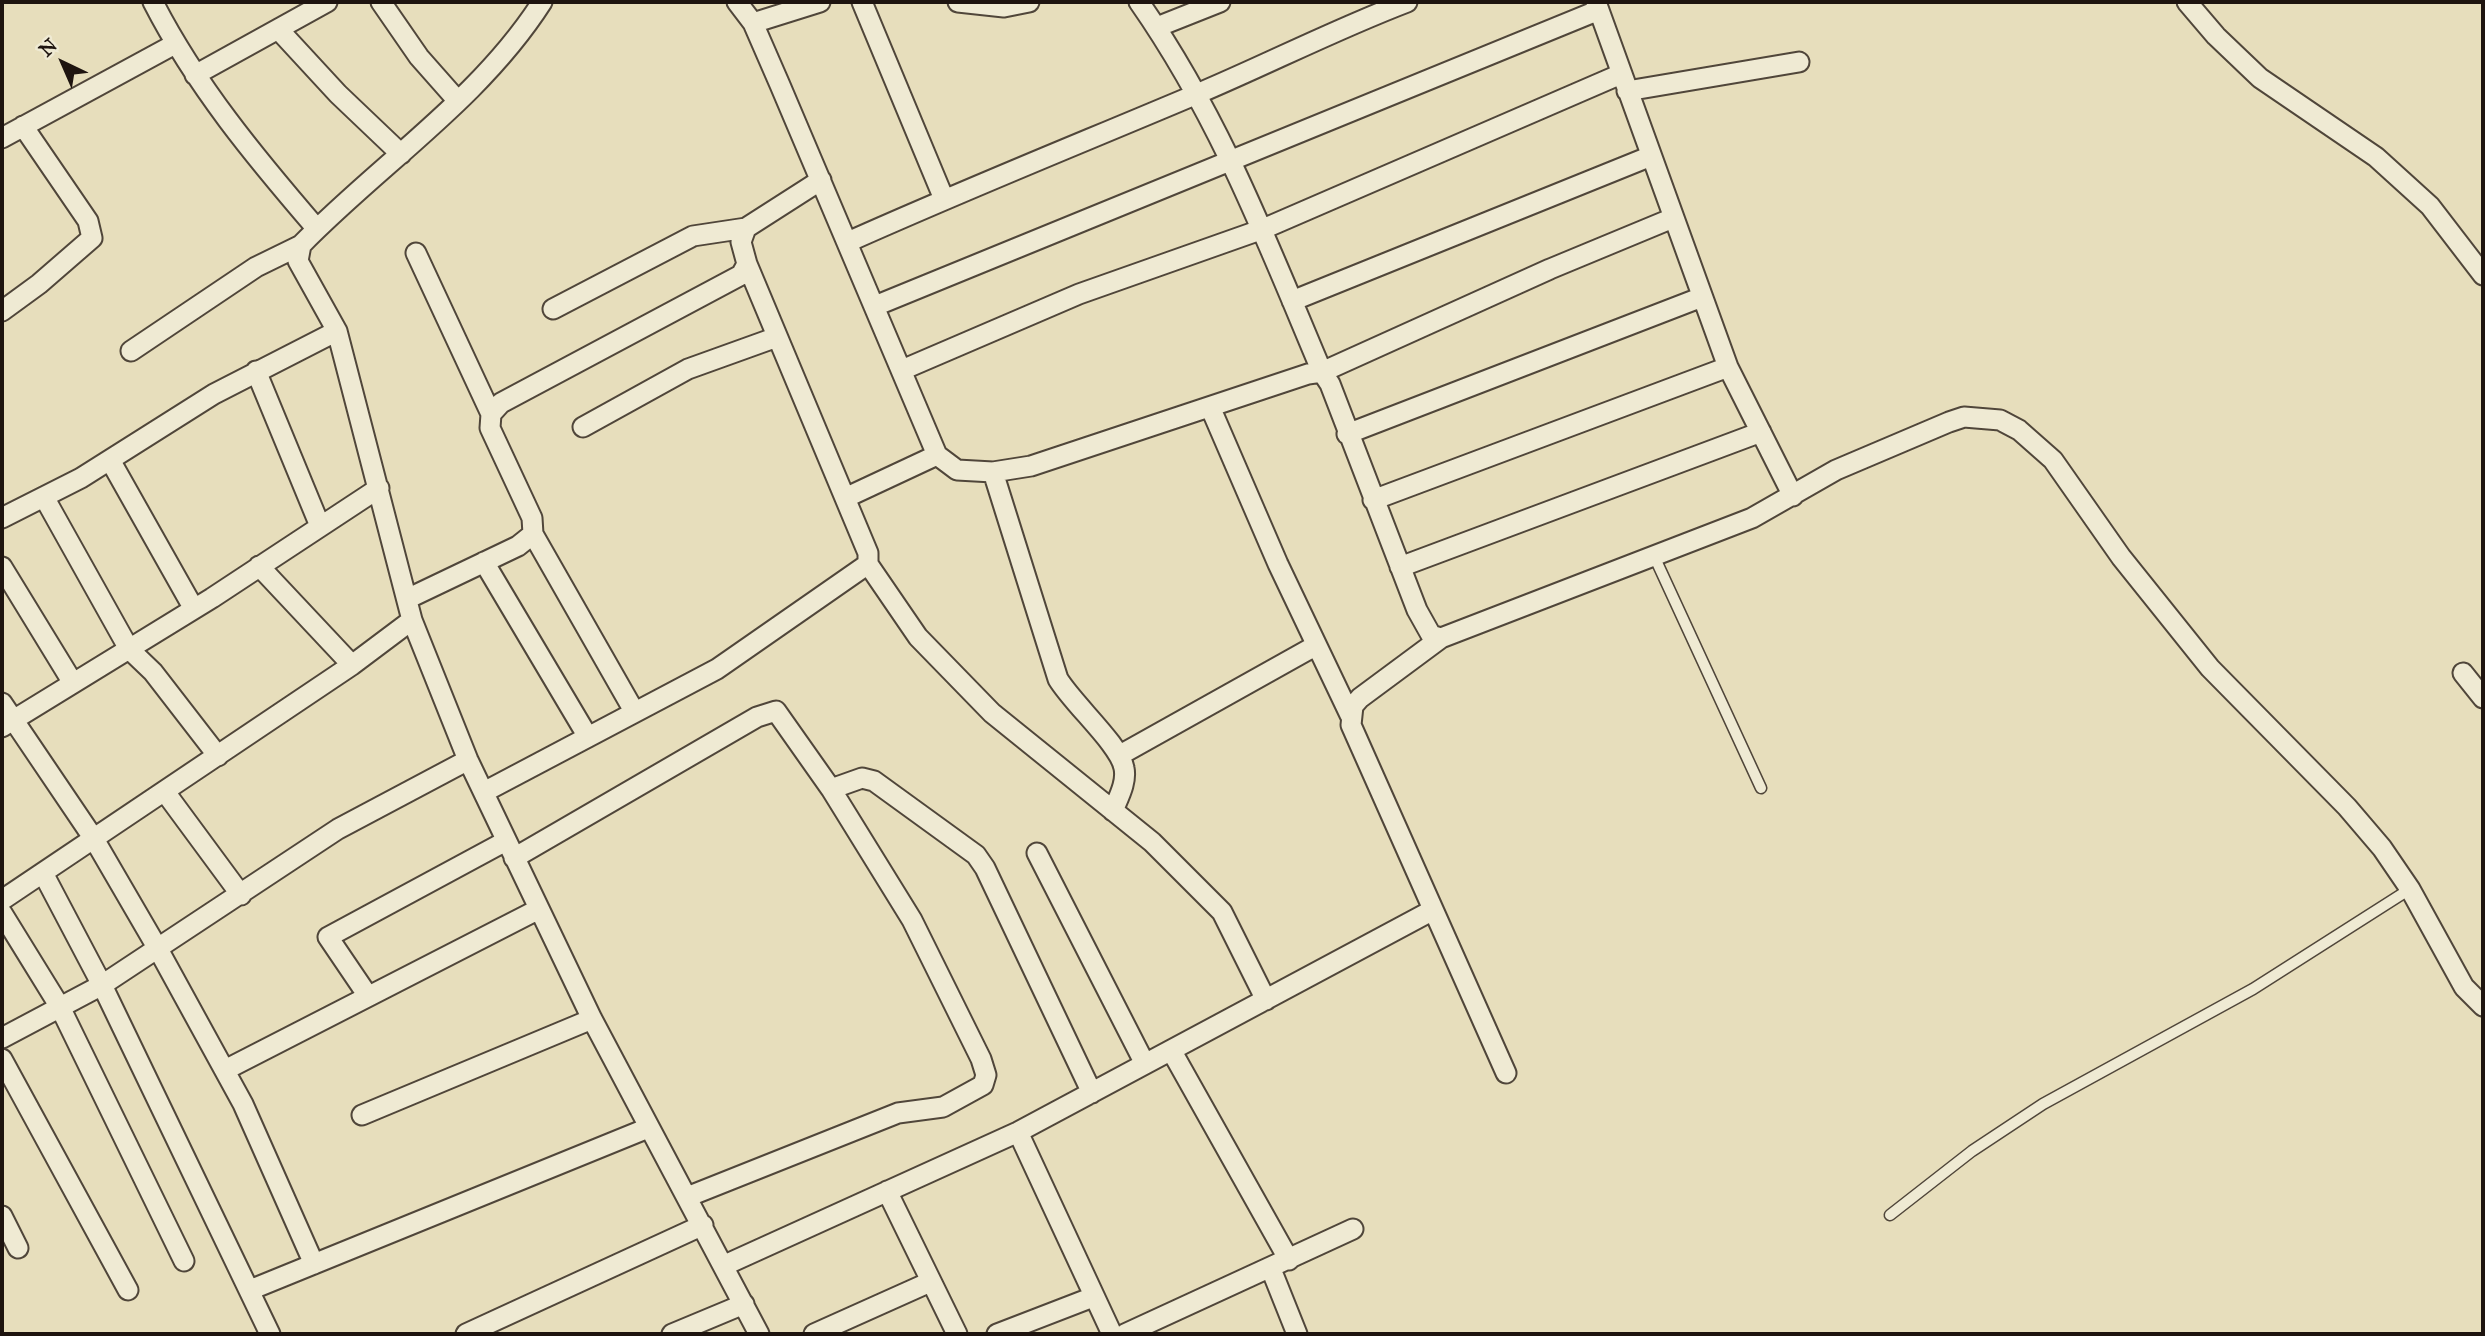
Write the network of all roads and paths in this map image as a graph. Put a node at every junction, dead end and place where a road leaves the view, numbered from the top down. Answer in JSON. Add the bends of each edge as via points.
{"nodes":[{"id":1,"x":153,"y":2,"type":"edge"},
{"id":2,"x":327,"y":2,"type":"edge"},
{"id":3,"x":381,"y":2,"type":"edge"},
{"id":4,"x":542,"y":2,"type":"edge"},
{"id":5,"x":737,"y":2,"type":"edge"},
{"id":6,"x":820,"y":2,"type":"edge"},
{"id":7,"x":862,"y":2,"type":"edge"},
{"id":8,"x":958,"y":2,"type":"edge"},
{"id":9,"x":1029,"y":2,"type":"edge"},
{"id":10,"x":1139,"y":2,"type":"edge"},
{"id":11,"x":1220,"y":2,"type":"edge"},
{"id":12,"x":1407,"y":2,"type":"edge"},
{"id":13,"x":2187,"y":2,"type":"edge"},
{"id":14,"x":1597,"y":6,"type":"edge"},
{"id":15,"x":753,"y":23,"type":"junction"},
{"id":16,"x":1157,"y":27,"type":"junction"},
{"id":17,"x":278,"y":29,"type":"junction"},
{"id":18,"x":175,"y":44,"type":"junction"},
{"id":19,"x":1799,"y":62,"type":"dead end"},
{"id":20,"x":195,"y":75,"type":"junction"},
{"id":21,"x":1624,"y":83,"type":"junction"},
{"id":22,"x":1199,"y":93,"type":"junction"},
{"id":23,"x":457,"y":100,"type":"junction"},
{"id":24,"x":23,"y":126,"type":"junction"},
{"id":25,"x":2,"y":138,"type":"edge"},
{"id":26,"x":401,"y":154,"type":"junction"},
{"id":27,"x":1651,"y":156,"type":"junction"},
{"id":28,"x":1230,"y":159,"type":"junction"},
{"id":29,"x":821,"y":180,"type":"junction"},
{"id":30,"x":944,"y":199,"type":"junction"},
{"id":31,"x":1673,"y":218,"type":"junction"},
{"id":32,"x":746,"y":228,"type":"junction"},
{"id":33,"x":317,"y":229,"type":"junction"},
{"id":34,"x":1263,"y":229,"type":"junction"},
{"id":35,"x":848,"y":242,"type":"junction"},
{"id":36,"x":301,"y":245,"type":"junction"},
{"id":37,"x":416,"y":253,"type":"dead end"},
{"id":38,"x":747,"y":264,"type":"junction"},
{"id":39,"x":2483,"y":275,"type":"edge"},
{"id":40,"x":1702,"y":297,"type":"junction"},
{"id":41,"x":1292,"y":301,"type":"junction"},
{"id":42,"x":875,"y":306,"type":"junction"},
{"id":43,"x":554,"y":309,"type":"dead end"},
{"id":44,"x":2,"y":311,"type":"edge"},
{"id":45,"x":337,"y":331,"type":"junction"},
{"id":46,"x":777,"y":337,"type":"junction"},
{"id":47,"x":131,"y":351,"type":"dead end"},
{"id":48,"x":1728,"y":367,"type":"junction"},
{"id":49,"x":902,"y":370,"type":"junction"},
{"id":50,"x":256,"y":371,"type":"junction"},
{"id":51,"x":1322,"y":372,"type":"junction"},
{"id":52,"x":1211,"y":409,"type":"junction"},
{"id":53,"x":491,"y":414,"type":"junction"},
{"id":54,"x":583,"y":427,"type":"dead end"},
{"id":55,"x":1761,"y":432,"type":"junction"},
{"id":56,"x":1347,"y":434,"type":"junction"},
{"id":57,"x":937,"y":455,"type":"junction"},
{"id":58,"x":110,"y":460,"type":"junction"},
{"id":59,"x":993,"y":471,"type":"junction"},
{"id":60,"x":379,"y":488,"type":"junction"},
{"id":61,"x":1793,"y":496,"type":"junction"},
{"id":62,"x":44,"y":497,"type":"junction"},
{"id":63,"x":845,"y":498,"type":"junction"},
{"id":64,"x":1373,"y":500,"type":"junction"},
{"id":65,"x":2,"y":518,"type":"edge"},
{"id":66,"x":320,"y":526,"type":"junction"},
{"id":67,"x":533,"y":534,"type":"junction"},
{"id":68,"x":1654,"y":556,"type":"junction"},
{"id":69,"x":484,"y":562,"type":"junction"},
{"id":70,"x":868,"y":564,"type":"junction"},
{"id":71,"x":259,"y":566,"type":"junction"},
{"id":72,"x":1400,"y":566,"type":"junction"},
{"id":73,"x":2,"y":567,"type":"edge"},
{"id":74,"x":407,"y":598,"type":"junction"},
{"id":75,"x":194,"y":609,"type":"junction"},
{"id":76,"x":412,"y":620,"type":"junction"},
{"id":77,"x":1441,"y":638,"type":"junction"},
{"id":78,"x":1315,"y":646,"type":"junction"},
{"id":79,"x":129,"y":649,"type":"junction"},
{"id":80,"x":352,"y":665,"type":"junction"},
{"id":81,"x":2463,"y":673,"type":"dead end"},
{"id":82,"x":73,"y":683,"type":"junction"},
{"id":83,"x":2483,"y":698,"type":"edge"},
{"id":84,"x":2,"y":703,"type":"edge"},
{"id":85,"x":634,"y":711,"type":"junction"},
{"id":86,"x":1350,"y":716,"type":"junction"},
{"id":87,"x":7,"y":723,"type":"edge"},
{"id":88,"x":588,"y":737,"type":"junction"},
{"id":89,"x":1120,"y":755,"type":"junction"},
{"id":90,"x":218,"y":756,"type":"junction"},
{"id":91,"x":468,"y":760,"type":"junction"},
{"id":92,"x":1761,"y":788,"type":"dead end"},
{"id":93,"x":831,"y":789,"type":"junction"},
{"id":94,"x":165,"y":792,"type":"junction"},
{"id":95,"x":484,"y":792,"type":"junction"},
{"id":96,"x":1112,"y":811,"type":"junction"},
{"id":97,"x":94,"y":839,"type":"junction"},
{"id":98,"x":510,"y":849,"type":"junction"},
{"id":99,"x":1038,"y":853,"type":"dead end"},
{"id":100,"x":43,"y":873,"type":"junction"},
{"id":101,"x":2410,"y":889,"type":"junction"},
{"id":102,"x":241,"y":895,"type":"junction"},
{"id":103,"x":2,"y":900,"type":"edge"},
{"id":104,"x":539,"y":909,"type":"junction"},
{"id":105,"x":1433,"y":910,"type":"junction"},
{"id":106,"x":2,"y":913,"type":"edge"},
{"id":107,"x":158,"y":949,"type":"junction"},
{"id":108,"x":102,"y":985,"type":"junction"},
{"id":109,"x":368,"y":996,"type":"junction"},
{"id":110,"x":1266,"y":1000,"type":"junction"},
{"id":111,"x":2483,"y":1006,"type":"edge"},
{"id":112,"x":60,"y":1007,"type":"junction"},
{"id":113,"x":592,"y":1019,"type":"junction"},
{"id":114,"x":2,"y":1038,"type":"edge"},
{"id":115,"x":1171,"y":1050,"type":"junction"},
{"id":116,"x":2,"y":1059,"type":"edge"},
{"id":117,"x":1145,"y":1064,"type":"junction"},
{"id":118,"x":225,"y":1070,"type":"junction"},
{"id":119,"x":1506,"y":1073,"type":"dead end"},
{"id":120,"x":1092,"y":1093,"type":"junction"},
{"id":121,"x":362,"y":1115,"type":"dead end"},
{"id":122,"x":648,"y":1128,"type":"junction"},
{"id":123,"x":1018,"y":1132,"type":"junction"},
{"id":124,"x":887,"y":1191,"type":"junction"},
{"id":125,"x":687,"y":1197,"type":"junction"},
{"id":126,"x":1890,"y":1215,"type":"dead end"},
{"id":127,"x":2,"y":1216,"type":"edge"},
{"id":128,"x":703,"y":1225,"type":"junction"},
{"id":129,"x":1353,"y":1229,"type":"dead end"},
{"id":130,"x":18,"y":1248,"type":"dead end"},
{"id":131,"x":184,"y":1261,"type":"dead end"},
{"id":132,"x":314,"y":1264,"type":"junction"},
{"id":133,"x":1280,"y":1264,"type":"junction"},
{"id":134,"x":724,"y":1265,"type":"junction"},
{"id":135,"x":930,"y":1282,"type":"junction"},
{"id":136,"x":128,"y":1290,"type":"dead end"},
{"id":137,"x":250,"y":1290,"type":"junction"},
{"id":138,"x":1093,"y":1297,"type":"junction"},
{"id":139,"x":744,"y":1304,"type":"junction"},
{"id":140,"x":270,"y":1334,"type":"edge"},
{"id":141,"x":466,"y":1334,"type":"edge"},
{"id":142,"x":671,"y":1334,"type":"edge"},
{"id":143,"x":759,"y":1334,"type":"edge"},
{"id":144,"x":814,"y":1334,"type":"edge"},
{"id":145,"x":957,"y":1334,"type":"edge"},
{"id":146,"x":997,"y":1334,"type":"edge"},
{"id":147,"x":1112,"y":1334,"type":"edge"},
{"id":148,"x":1125,"y":1334,"type":"edge"},
{"id":149,"x":1297,"y":1334,"type":"edge"}],
"edges":[{"from":1,"to":18,"type":"street"},
{"from":2,"to":17,"type":"street"},
{"from":3,"to":23,"type":"street","via":[[419,57]]},
{"from":4,"to":23,"type":"street","via":[[486,72]]},
{"from":5,"to":15,"type":"street"},
{"from":6,"to":15,"type":"street"},
{"from":7,"to":30,"type":"street"},
{"from":8,"to":9,"type":"street","via":[[1004,7]]},
{"from":10,"to":16,"type":"street"},
{"from":11,"to":16,"type":"street"},
{"from":12,"to":22,"type":"street"},
{"from":13,"to":39,"type":"street","via":[[2260,78],[2376,156],[2430,206]]},
{"from":14,"to":21,"type":"street"},
{"from":14,"to":28,"type":"street"},
{"from":15,"to":29,"type":"street"},
{"from":16,"to":22,"type":"street"},
{"from":17,"to":20,"type":"street"},
{"from":17,"to":26,"type":"street"},
{"from":18,"to":20,"type":"street"},
{"from":18,"to":24,"type":"street"},
{"from":19,"to":21,"type":"street"},
{"from":20,"to":33,"type":"street","via":[[248,149]]},
{"from":21,"to":27,"type":"street"},
{"from":21,"to":34,"type":"street"},
{"from":22,"to":28,"type":"street"},
{"from":22,"to":30,"type":"street"},
{"from":23,"to":26,"type":"street"},
{"from":24,"to":25,"type":"street"},
{"from":24,"to":44,"type":"street","via":[[88,221],[92,238]]},
{"from":26,"to":33,"type":"street"},
{"from":27,"to":31,"type":"street"},
{"from":27,"to":41,"type":"street"},
{"from":28,"to":34,"type":"street"},
{"from":28,"to":42,"type":"street"},
{"from":29,"to":32,"type":"street"},
{"from":29,"to":35,"type":"street"},
{"from":30,"to":35,"type":"street"},
{"from":31,"to":40,"type":"street"},
{"from":31,"to":51,"type":"street"},
{"from":32,"to":38,"type":"street","via":[[741,242]]},
{"from":32,"to":43,"type":"street","via":[[694,236]]},
{"from":33,"to":36,"type":"street"},
{"from":34,"to":41,"type":"street"},
{"from":34,"to":49,"type":"street","via":[[1079,294]]},
{"from":35,"to":42,"type":"street"},
{"from":36,"to":45,"type":"street","via":[[298,261]]},
{"from":36,"to":47,"type":"street","via":[[256,267]]},
{"from":37,"to":53,"type":"street"},
{"from":38,"to":46,"type":"street"},
{"from":38,"to":53,"type":"street","via":[[741,275],[501,403]]},
{"from":40,"to":48,"type":"street"},
{"from":40,"to":56,"type":"street"},
{"from":41,"to":51,"type":"street"},
{"from":42,"to":49,"type":"street"},
{"from":45,"to":50,"type":"street"},
{"from":45,"to":60,"type":"street"},
{"from":46,"to":54,"type":"street","via":[[688,369]]},
{"from":46,"to":63,"type":"street"},
{"from":48,"to":55,"type":"street"},
{"from":48,"to":64,"type":"street"},
{"from":49,"to":57,"type":"street"},
{"from":50,"to":58,"type":"street"},
{"from":50,"to":66,"type":"street"},
{"from":51,"to":52,"type":"street"},
{"from":51,"to":56,"type":"street"},
{"from":52,"to":59,"type":"street","via":[[1031,466]]},
{"from":52,"to":78,"type":"street"},
{"from":53,"to":67,"type":"street","via":[[490,429],[532,518]]},
{"from":55,"to":61,"type":"street"},
{"from":55,"to":72,"type":"street"},
{"from":56,"to":64,"type":"street"},
{"from":57,"to":59,"type":"street","via":[[957,470]]},
{"from":57,"to":63,"type":"street"},
{"from":58,"to":62,"type":"street"},
{"from":58,"to":75,"type":"street"},
{"from":59,"to":89,"type":"street","via":[[1058,679]]},
{"from":60,"to":66,"type":"street"},
{"from":60,"to":74,"type":"street"},
{"from":61,"to":68,"type":"street","via":[[1752,518]]},
{"from":61,"to":101,"type":"street","via":[[1836,470],[1964,417],[2000,420],[2018,430],[2053,460],[2121,557],[2210,668],[2347,807]]},
{"from":62,"to":65,"type":"street"},
{"from":62,"to":79,"type":"street"},
{"from":63,"to":70,"type":"street","via":[[868,553]]},
{"from":64,"to":72,"type":"street"},
{"from":66,"to":71,"type":"street"},
{"from":67,"to":69,"type":"street"},
{"from":67,"to":85,"type":"street"},
{"from":68,"to":77,"type":"street"},
{"from":68,"to":92,"type":"lane"},
{"from":69,"to":74,"type":"street"},
{"from":69,"to":88,"type":"street"},
{"from":70,"to":85,"type":"street","via":[[752,647]]},
{"from":70,"to":96,"type":"street","via":[[918,637],[942,663],[992,713]]},
{"from":71,"to":75,"type":"street"},
{"from":71,"to":80,"type":"street"},
{"from":72,"to":77,"type":"street","via":[[1431,635]]},
{"from":73,"to":82,"type":"street"},
{"from":74,"to":76,"type":"street"},
{"from":75,"to":79,"type":"street"},
{"from":76,"to":80,"type":"street"},
{"from":76,"to":91,"type":"street"},
{"from":77,"to":86,"type":"street","via":[[1368,690]]},
{"from":78,"to":86,"type":"street"},
{"from":78,"to":89,"type":"street"},
{"from":79,"to":82,"type":"street"},
{"from":79,"to":90,"type":"street","via":[[153,672]]},
{"from":80,"to":90,"type":"street"},
{"from":81,"to":83,"type":"street"},
{"from":82,"to":87,"type":"street"},
{"from":84,"to":87,"type":"street"},
{"from":85,"to":88,"type":"street"},
{"from":86,"to":105,"type":"street","via":[[1350,725]]},
{"from":87,"to":97,"type":"street"},
{"from":88,"to":95,"type":"street"},
{"from":89,"to":96,"type":"street","via":[[1123,785]]},
{"from":90,"to":94,"type":"street"},
{"from":91,"to":95,"type":"street"},
{"from":91,"to":102,"type":"street","via":[[338,829]]},
{"from":93,"to":98,"type":"street","via":[[783,718],[768,711]]},
{"from":93,"to":120,"type":"street","via":[[862,778],[874,781],[976,855]]},
{"from":93,"to":125,"type":"street","via":[[912,920],[986,1075],[982,1085],[943,1107],[898,1113]]},
{"from":94,"to":97,"type":"street"},
{"from":94,"to":102,"type":"street"},
{"from":95,"to":98,"type":"street"},
{"from":96,"to":110,"type":"street","via":[[1153,842],[1222,912]]},
{"from":97,"to":100,"type":"street"},
{"from":97,"to":107,"type":"street"},
{"from":98,"to":104,"type":"street"},
{"from":98,"to":109,"type":"street","via":[[328,937]]},
{"from":99,"to":117,"type":"street"},
{"from":100,"to":103,"type":"street"},
{"from":100,"to":108,"type":"street"},
{"from":101,"to":111,"type":"street","via":[[2464,986]]},
{"from":101,"to":126,"type":"lane","via":[[2253,989],[2043,1104],[1972,1151]]},
{"from":102,"to":107,"type":"street"},
{"from":104,"to":109,"type":"street"},
{"from":104,"to":113,"type":"street"},
{"from":105,"to":110,"type":"street"},
{"from":105,"to":119,"type":"street"},
{"from":106,"to":112,"type":"street"},
{"from":107,"to":108,"type":"street"},
{"from":107,"to":118,"type":"street"},
{"from":108,"to":112,"type":"street"},
{"from":108,"to":137,"type":"street"},
{"from":109,"to":118,"type":"street"},
{"from":110,"to":115,"type":"street"},
{"from":112,"to":114,"type":"street"},
{"from":112,"to":131,"type":"street"},
{"from":113,"to":121,"type":"street"},
{"from":113,"to":122,"type":"street"},
{"from":115,"to":117,"type":"street"},
{"from":115,"to":133,"type":"street"},
{"from":116,"to":136,"type":"street"},
{"from":117,"to":120,"type":"street"},
{"from":118,"to":132,"type":"street"},
{"from":120,"to":123,"type":"street"},
{"from":122,"to":125,"type":"street"},
{"from":122,"to":132,"type":"street"},
{"from":123,"to":124,"type":"street"},
{"from":123,"to":138,"type":"street"},
{"from":124,"to":134,"type":"street"},
{"from":124,"to":135,"type":"street"},
{"from":125,"to":128,"type":"street"},
{"from":127,"to":130,"type":"street"},
{"from":128,"to":134,"type":"street"},
{"from":128,"to":141,"type":"street"},
{"from":129,"to":133,"type":"street"},
{"from":132,"to":137,"type":"street"},
{"from":133,"to":148,"type":"street"},
{"from":133,"to":149,"type":"street"},
{"from":134,"to":139,"type":"street"},
{"from":135,"to":144,"type":"street"},
{"from":135,"to":145,"type":"street"},
{"from":137,"to":140,"type":"street"},
{"from":138,"to":146,"type":"street"},
{"from":138,"to":147,"type":"street"},
{"from":139,"to":142,"type":"street"},
{"from":139,"to":143,"type":"street"}]}
